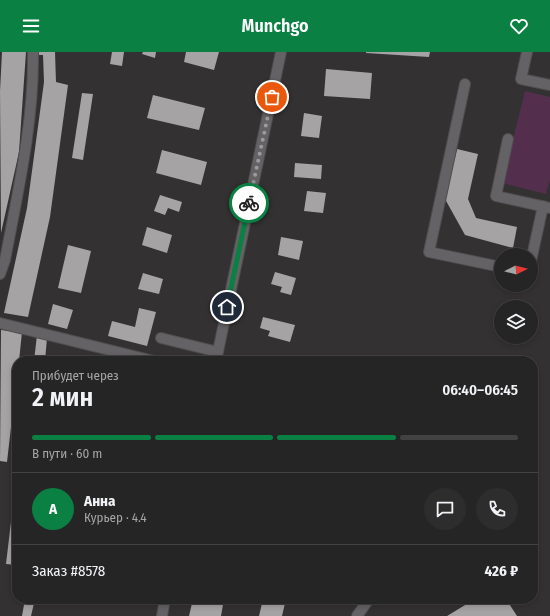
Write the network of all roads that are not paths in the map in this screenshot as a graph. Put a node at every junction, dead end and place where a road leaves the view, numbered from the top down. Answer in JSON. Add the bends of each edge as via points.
{"nodes":[{"id":1,"x":33,"y":52,"type":"edge"},
{"id":2,"x":281,"y":52,"type":"edge"},
{"id":3,"x":527,"y":52,"type":"edge"},
{"id":4,"x":465,"y":84,"type":"dead end"},
{"id":5,"x":550,"y":85,"type":"edge"},
{"id":6,"x":508,"y":140,"type":"dead end"},
{"id":7,"x":546,"y":207,"type":"edge"},
{"id":8,"x":535,"y":248,"type":"edge"},
{"id":9,"x":494,"y":266,"type":"edge"},
{"id":10,"x":0,"y":274,"type":"edge"},
{"id":11,"x":0,"y":323,"type":"edge"},
{"id":12,"x":161,"y":338,"type":"dead end"},
{"id":13,"x":134,"y":356,"type":"edge"},
{"id":14,"x":214,"y":356,"type":"edge"},
{"id":15,"x":217,"y":356,"type":"edge"},
{"id":16,"x":164,"y":604,"type":"edge"},
{"id":17,"x":365,"y":604,"type":"edge"},
{"id":18,"x":162,"y":616,"type":"edge"},
{"id":19,"x":357,"y":616,"type":"edge"}],
"edges":[{"from":1,"to":10,"type":"street","via":[[28,138],[6,260]]},
{"from":2,"to":15,"type":"street"},
{"from":3,"to":5,"type":"street","via":[[521,79]]},
{"from":4,"to":9,"type":"street","via":[[429,252]]},
{"from":6,"to":7,"type":"street","via":[[496,196]]},
{"from":7,"to":8,"type":"street"},
{"from":11,"to":13,"type":"street"},
{"from":12,"to":14,"type":"street"},
{"from":16,"to":18,"type":"street"},
{"from":17,"to":19,"type":"street"}]}
